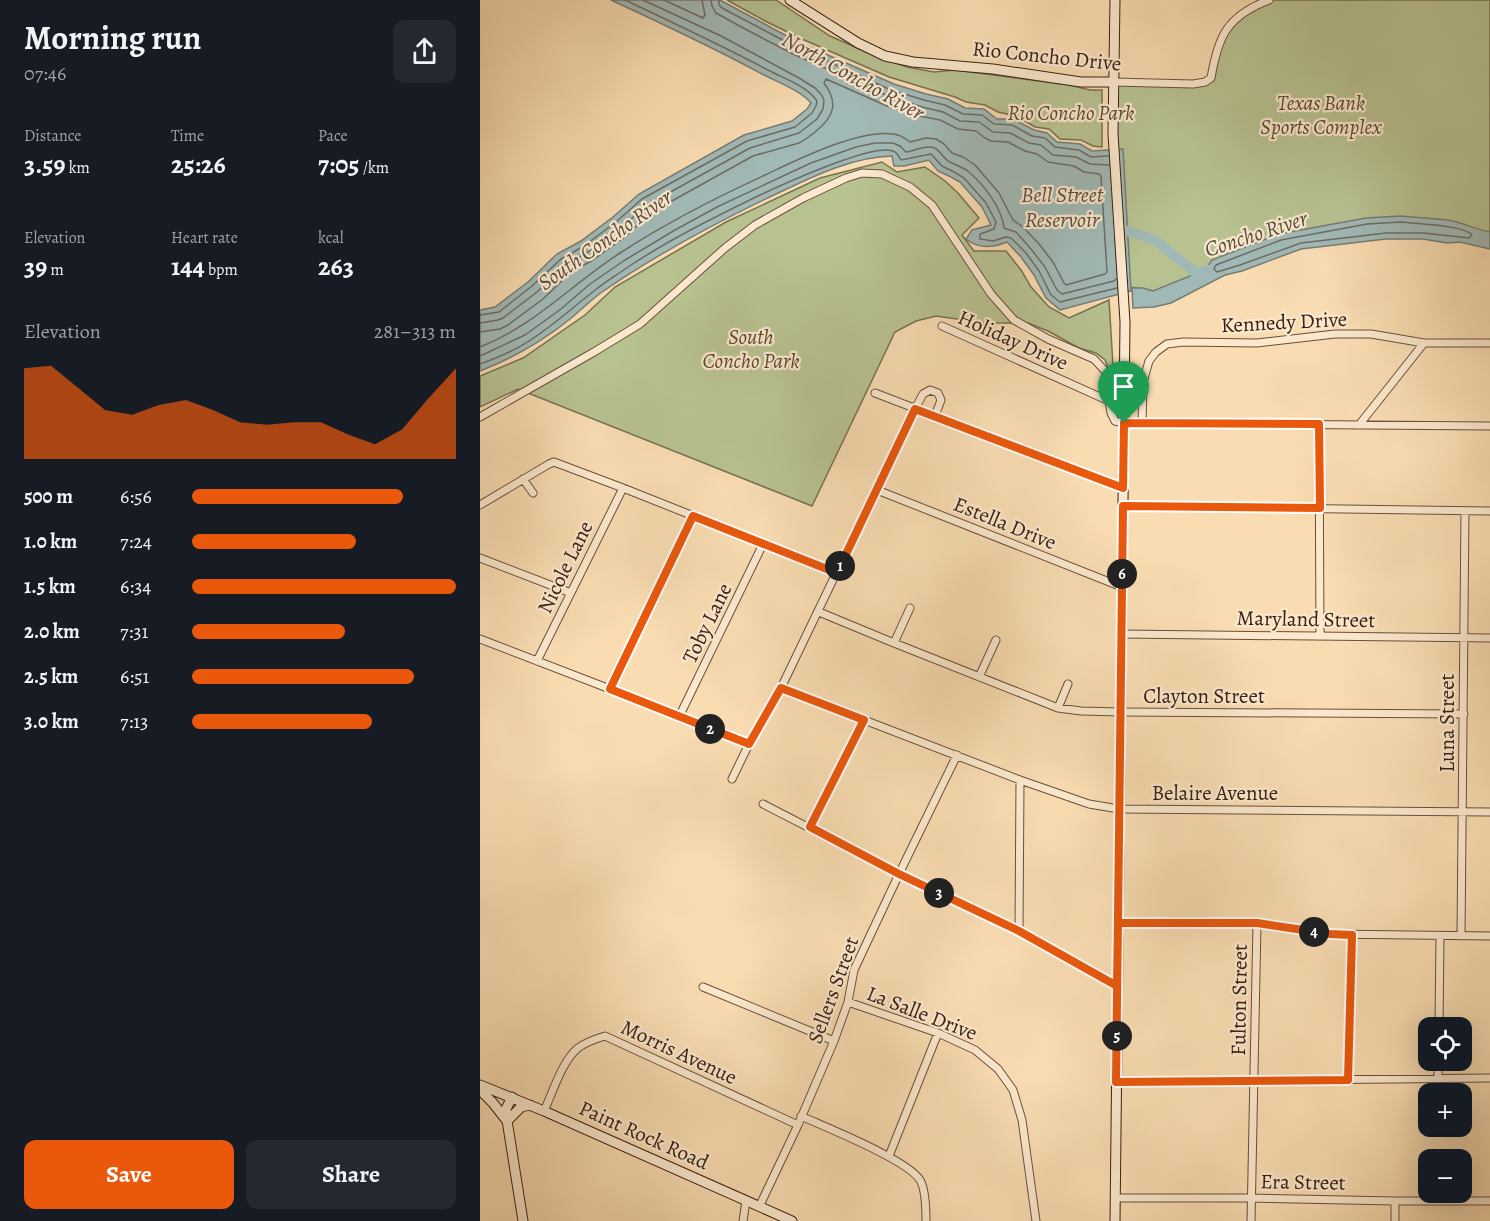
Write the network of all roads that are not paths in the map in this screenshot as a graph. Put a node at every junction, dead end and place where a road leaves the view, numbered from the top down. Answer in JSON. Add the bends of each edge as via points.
{"nodes":[{"id":1,"x":790,"y":0,"type":"edge"},
{"id":2,"x":1115,"y":0,"type":"edge"},
{"id":3,"x":1269,"y":0,"type":"edge"},
{"id":4,"x":1114,"y":82,"type":"junction"},
{"id":5,"x":942,"y":326,"type":"dead end"},
{"id":6,"x":1424,"y":343,"type":"junction"},
{"id":7,"x":1490,"y":343,"type":"edge"},
{"id":8,"x":875,"y":393,"type":"dead end"},
{"id":9,"x":1109,"y":401,"type":"junction"},
{"id":10,"x":915,"y":409,"type":"junction"},
{"id":11,"x":935,"y":416,"type":"junction"},
{"id":12,"x":480,"y":417,"type":"edge"},
{"id":13,"x":1124,"y":423,"type":"junction"},
{"id":14,"x":1142,"y":423,"type":"junction"},
{"id":15,"x":1319,"y":424,"type":"junction"},
{"id":16,"x":1359,"y":425,"type":"junction"},
{"id":17,"x":1490,"y":426,"type":"edge"},
{"id":18,"x":524,"y":479,"type":"junction"},
{"id":19,"x":623,"y":488,"type":"junction"},
{"id":20,"x":1123,"y":488,"type":"junction"},
{"id":21,"x":877,"y":490,"type":"junction"},
{"id":22,"x":533,"y":492,"type":"dead end"},
{"id":23,"x":480,"y":505,"type":"edge"},
{"id":24,"x":1123,"y":506,"type":"junction"},
{"id":25,"x":1320,"y":508,"type":"junction"},
{"id":26,"x":1466,"y":511,"type":"junction"},
{"id":27,"x":1490,"y":511,"type":"edge"},
{"id":28,"x":693,"y":516,"type":"junction"},
{"id":29,"x":763,"y":544,"type":"junction"},
{"id":30,"x":480,"y":558,"type":"edge"},
{"id":31,"x":837,"y":573,"type":"junction"},
{"id":32,"x":1122,"y":587,"type":"junction"},
{"id":33,"x":571,"y":593,"type":"junction"},
{"id":34,"x":910,"y":608,"type":"dead end"},
{"id":35,"x":819,"y":612,"type":"junction"},
{"id":36,"x":1121,"y":634,"type":"junction"},
{"id":37,"x":1320,"y":635,"type":"junction"},
{"id":38,"x":1463,"y":638,"type":"junction"},
{"id":39,"x":1490,"y":638,"type":"edge"},
{"id":40,"x":480,"y":639,"type":"edge"},
{"id":41,"x":996,"y":640,"type":"dead end"},
{"id":42,"x":894,"y":643,"type":"junction"},
{"id":43,"x":537,"y":661,"type":"junction"},
{"id":44,"x":979,"y":676,"type":"junction"},
{"id":45,"x":1068,"y":684,"type":"dead end"},
{"id":46,"x":781,"y":688,"type":"junction"},
{"id":47,"x":610,"y":689,"type":"junction"},
{"id":48,"x":1058,"y":708,"type":"junction"},
{"id":49,"x":1120,"y":712,"type":"junction"},
{"id":50,"x":1464,"y":714,"type":"junction"},
{"id":51,"x":679,"y":717,"type":"junction"},
{"id":52,"x":864,"y":720,"type":"junction"},
{"id":53,"x":749,"y":744,"type":"junction"},
{"id":54,"x":957,"y":755,"type":"junction"},
{"id":55,"x":732,"y":779,"type":"dead end"},
{"id":56,"x":1020,"y":780,"type":"junction"},
{"id":57,"x":763,"y":804,"type":"dead end"},
{"id":58,"x":1119,"y":809,"type":"junction"},
{"id":59,"x":1462,"y":811,"type":"junction"},
{"id":60,"x":1490,"y":812,"type":"edge"},
{"id":61,"x":810,"y":827,"type":"junction"},
{"id":62,"x":899,"y":874,"type":"junction"},
{"id":63,"x":1118,"y":923,"type":"junction"},
{"id":64,"x":1257,"y":923,"type":"junction"},
{"id":65,"x":1019,"y":931,"type":"junction"},
{"id":66,"x":1352,"y":935,"type":"junction"},
{"id":67,"x":1440,"y":936,"type":"junction"},
{"id":68,"x":1461,"y":936,"type":"junction"},
{"id":69,"x":1490,"y":936,"type":"edge"},
{"id":70,"x":1117,"y":986,"type":"junction"},
{"id":71,"x":703,"y":987,"type":"dead end"},
{"id":72,"x":848,"y":1002,"type":"junction"},
{"id":73,"x":1439,"y":1017,"type":"edge"},
{"id":74,"x":938,"y":1033,"type":"junction"},
{"id":75,"x":834,"y":1041,"type":"junction"},
{"id":76,"x":1438,"y":1071,"type":"edge"},
{"id":77,"x":1490,"y":1078,"type":"edge"},
{"id":78,"x":1438,"y":1079,"type":"junction"},
{"id":79,"x":1348,"y":1080,"type":"junction"},
{"id":80,"x":1254,"y":1081,"type":"junction"},
{"id":81,"x":1116,"y":1082,"type":"junction"},
{"id":82,"x":480,"y":1085,"type":"edge"},
{"id":83,"x":480,"y":1090,"type":"edge"},
{"id":84,"x":512,"y":1097,"type":"junction"},
{"id":85,"x":530,"y":1105,"type":"junction"},
{"id":86,"x":544,"y":1111,"type":"junction"},
{"id":87,"x":801,"y":1116,"type":"junction"},
{"id":88,"x":507,"y":1121,"type":"junction"},
{"id":89,"x":798,"y":1125,"type":"junction"},
{"id":90,"x":889,"y":1156,"type":"junction"},
{"id":91,"x":1115,"y":1198,"type":"junction"},
{"id":92,"x":1251,"y":1198,"type":"junction"},
{"id":93,"x":746,"y":1201,"type":"junction"},
{"id":94,"x":1395,"y":1201,"type":"junction"},
{"id":95,"x":1490,"y":1201,"type":"edge"},
{"id":96,"x":760,"y":1206,"type":"junction"},
{"id":97,"x":523,"y":1221,"type":"edge"},
{"id":98,"x":743,"y":1221,"type":"edge"},
{"id":99,"x":792,"y":1221,"type":"edge"},
{"id":100,"x":926,"y":1221,"type":"edge"},
{"id":101,"x":1036,"y":1221,"type":"edge"},
{"id":102,"x":1114,"y":1221,"type":"edge"},
{"id":103,"x":1251,"y":1221,"type":"edge"},
{"id":104,"x":1395,"y":1221,"type":"edge"}],
"edges":[{"from":1,"to":4,"type":"main road","name":"Rio Concho Drive","via":[[885,56],[1081,82]]},
{"from":2,"to":4,"type":"main road"},
{"from":3,"to":4,"type":"street","name":"Rio Concho Drive","via":[[1238,16],[1224,33],[1211,78],[1206,82]]},
{"from":4,"to":13,"type":"main road","via":[[1113,134],[1125,322]]},
{"from":5,"to":9,"type":"street","name":"Holiday Drive"},
{"from":6,"to":7,"type":"street","name":"Kennedy Drive"},
{"from":6,"to":14,"type":"street","name":"Kennedy Drive","via":[[1371,334],[1335,334],[1257,343],[1167,344],[1149,361],[1143,381]]},
{"from":6,"to":16,"type":"street"},
{"from":8,"to":10,"type":"street"},
{"from":9,"to":12,"type":"street","via":[[1106,372],[1094,359],[1014,320],[991,294],[933,205],[910,187],[882,174],[862,173],[803,198],[755,225],[640,324]]},
{"from":9,"to":13,"type":"street","via":[[1115,421]]},
{"from":10,"to":11,"type":"street"},
{"from":10,"to":11,"type":"street","via":[[923,394],[930,390],[938,393],[941,400]]},
{"from":10,"to":21,"type":"street"},
{"from":11,"to":20,"type":"street"},
{"from":13,"to":14,"type":"street"},
{"from":13,"to":20,"type":"main road"},
{"from":14,"to":15,"type":"street"},
{"from":15,"to":16,"type":"street"},
{"from":15,"to":25,"type":"street"},
{"from":16,"to":17,"type":"street"},
{"from":18,"to":19,"type":"street","via":[[554,462]]},
{"from":18,"to":22,"type":"street"},
{"from":18,"to":23,"type":"street"},
{"from":19,"to":28,"type":"street"},
{"from":19,"to":33,"type":"street","name":"Nicole Lane"},
{"from":20,"to":24,"type":"main road"},
{"from":21,"to":31,"type":"street"},
{"from":21,"to":32,"type":"street","name":"Estella Drive"},
{"from":24,"to":25,"type":"street"},
{"from":24,"to":32,"type":"main road"},
{"from":25,"to":26,"type":"street"},
{"from":25,"to":37,"type":"street"},
{"from":26,"to":27,"type":"street"},
{"from":26,"to":38,"type":"street","name":"Luna Street"},
{"from":28,"to":29,"type":"street"},
{"from":28,"to":47,"type":"street"},
{"from":29,"to":31,"type":"street"},
{"from":29,"to":51,"type":"street","name":"Toby Lane"},
{"from":30,"to":33,"type":"street"},
{"from":31,"to":35,"type":"street"},
{"from":32,"to":36,"type":"main road"},
{"from":33,"to":43,"type":"street","name":"Nicole Lane"},
{"from":34,"to":42,"type":"street"},
{"from":35,"to":42,"type":"street","name":"Clayton Street"},
{"from":35,"to":46,"type":"street"},
{"from":36,"to":37,"type":"street","name":"Maryland Street"},
{"from":36,"to":49,"type":"main road"},
{"from":37,"to":38,"type":"street","name":"Maryland Street"},
{"from":38,"to":39,"type":"street","name":"Maryland Street"},
{"from":38,"to":50,"type":"street","name":"Luna Street"},
{"from":40,"to":43,"type":"street"},
{"from":41,"to":44,"type":"street"},
{"from":42,"to":44,"type":"street","name":"Clayton Street"},
{"from":43,"to":47,"type":"street"},
{"from":44,"to":48,"type":"street","name":"Clayton Street"},
{"from":45,"to":48,"type":"street"},
{"from":46,"to":52,"type":"street","name":"Belaire Avenue"},
{"from":46,"to":53,"type":"street"},
{"from":47,"to":51,"type":"street"},
{"from":48,"to":49,"type":"street","name":"Clayton Street"},
{"from":49,"to":50,"type":"street","name":"Clayton Street"},
{"from":49,"to":58,"type":"main road"},
{"from":50,"to":59,"type":"street","name":"Luna Street"},
{"from":51,"to":53,"type":"street"},
{"from":52,"to":54,"type":"street","name":"Belaire Avenue"},
{"from":52,"to":61,"type":"street"},
{"from":53,"to":55,"type":"street"},
{"from":54,"to":56,"type":"street","name":"Belaire Avenue"},
{"from":54,"to":62,"type":"street","name":"Sellers Street"},
{"from":56,"to":58,"type":"street","name":"Belaire Avenue","via":[[1089,804]]},
{"from":56,"to":65,"type":"street"},
{"from":57,"to":61,"type":"street"},
{"from":58,"to":59,"type":"street","name":"Belaire Avenue"},
{"from":58,"to":63,"type":"main road"},
{"from":59,"to":60,"type":"street","name":"Belaire Avenue"},
{"from":59,"to":68,"type":"street","name":"Luna Street"},
{"from":61,"to":62,"type":"street"},
{"from":62,"to":65,"type":"street"},
{"from":62,"to":72,"type":"street","name":"Sellers Street","via":[[854,970]]},
{"from":63,"to":64,"type":"street"},
{"from":63,"to":70,"type":"main road"},
{"from":64,"to":66,"type":"street"},
{"from":64,"to":80,"type":"street","name":"Fulton Street"},
{"from":65,"to":70,"type":"street"},
{"from":66,"to":67,"type":"street"},
{"from":66,"to":79,"type":"street"},
{"from":67,"to":68,"type":"street"},
{"from":67,"to":73,"type":"street"},
{"from":68,"to":69,"type":"street"},
{"from":70,"to":81,"type":"main road"},
{"from":71,"to":75,"type":"street"},
{"from":72,"to":74,"type":"street","name":"La Salle Drive"},
{"from":72,"to":75,"type":"street","name":"Sellers Street"},
{"from":74,"to":90,"type":"street"},
{"from":74,"to":101,"type":"street","name":"La Salle Drive","via":[[975,1050],[998,1069],[1013,1090],[1022,1120]]},
{"from":75,"to":87,"type":"street","name":"Sellers Street"},
{"from":76,"to":78,"type":"street"},
{"from":77,"to":78,"type":"street"},
{"from":78,"to":79,"type":"street"},
{"from":79,"to":80,"type":"street"},
{"from":80,"to":81,"type":"street"},
{"from":80,"to":92,"type":"street","name":"Fulton Street"},
{"from":81,"to":91,"type":"main road"},
{"from":82,"to":84,"type":"main road","name":"Paint Rock Road"},
{"from":83,"to":88,"type":"main road"},
{"from":84,"to":85,"type":"main road","name":"Paint Rock Road"},
{"from":84,"to":88,"type":"main road","via":[[506,1108]]},
{"from":85,"to":86,"type":"main road","name":"Paint Rock Road"},
{"from":85,"to":88,"type":"main road","via":[[520,1107]]},
{"from":86,"to":89,"type":"street","name":"Morris Avenue","via":[[565,1063],[577,1048],[604,1036]]},
{"from":86,"to":93,"type":"main road","name":"Paint Rock Road"},
{"from":87,"to":89,"type":"street","name":"Sellers Street"},
{"from":87,"to":90,"type":"street"},
{"from":88,"to":97,"type":"main road"},
{"from":89,"to":96,"type":"street","name":"Sellers Street"},
{"from":90,"to":100,"type":"street","via":[[920,1179]]},
{"from":91,"to":92,"type":"street","name":"Era Street"},
{"from":91,"to":102,"type":"main road"},
{"from":92,"to":94,"type":"street","name":"Era Street"},
{"from":92,"to":103,"type":"street","name":"Fulton Street"},
{"from":93,"to":96,"type":"main road","name":"Paint Rock Road"},
{"from":93,"to":98,"type":"street"},
{"from":94,"to":95,"type":"street","name":"Era Street"},
{"from":94,"to":104,"type":"street"},
{"from":96,"to":99,"type":"main road","name":"Paint Rock Road"}]}
